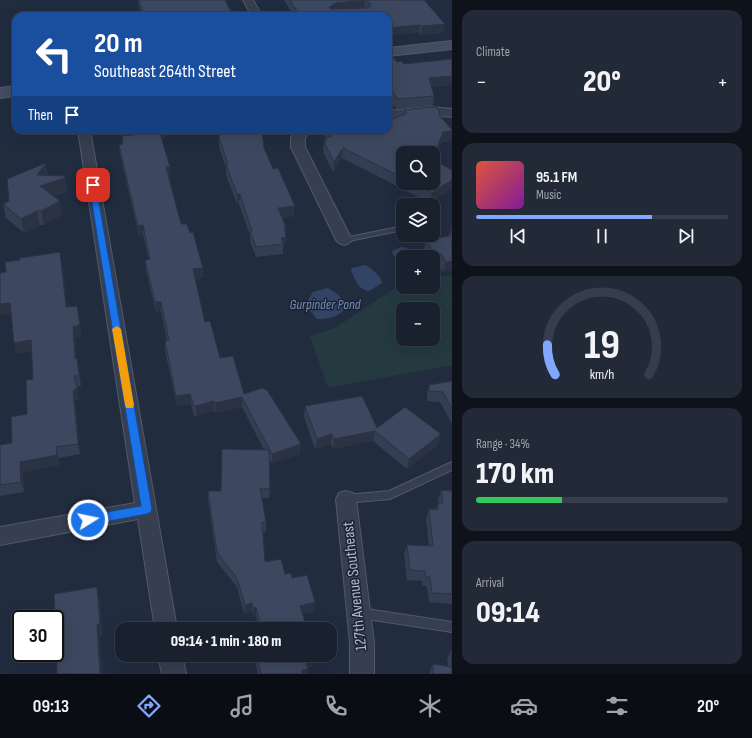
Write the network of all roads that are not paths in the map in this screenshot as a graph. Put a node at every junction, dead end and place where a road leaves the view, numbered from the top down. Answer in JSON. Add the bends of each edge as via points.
{"nodes":[{"id":1,"x":248,"y":0,"type":"edge"},
{"id":2,"x":255,"y":12,"type":"edge"},
{"id":3,"x":452,"y":45,"type":"edge"},
{"id":4,"x":392,"y":52,"type":"edge"},
{"id":5,"x":12,"y":92,"type":"edge"},
{"id":6,"x":0,"y":93,"type":"edge"},
{"id":7,"x":452,"y":113,"type":"edge"},
{"id":8,"x":392,"y":115,"type":"edge"},
{"id":9,"x":85,"y":134,"type":"edge"},
{"id":10,"x":299,"y":134,"type":"edge"},
{"id":11,"x":396,"y":229,"type":"edge"},
{"id":12,"x":344,"y":240,"type":"joint"},
{"id":13,"x":452,"y":466,"type":"edge"},
{"id":14,"x":346,"y":499,"type":"joint"},
{"id":15,"x":147,"y":509,"type":"junction"},
{"id":16,"x":0,"y":536,"type":"edge"},
{"id":17,"x":359,"y":613,"type":"junction"},
{"id":18,"x":165,"y":622,"type":"edge"},
{"id":19,"x":452,"y":627,"type":"edge"},
{"id":20,"x":171,"y":662,"type":"edge"},
{"id":21,"x":174,"y":674,"type":"edge"},
{"id":22,"x":362,"y":674,"type":"edge"}],
"edges":[{"from":1,"to":2,"type":"street"},
{"from":3,"to":4,"type":"street"},
{"from":5,"to":6,"type":"street"},
{"from":7,"to":8,"type":"street","via":[[429,111]]},
{"from":9,"to":15,"type":"street"},
{"from":10,"to":12,"type":"street","via":[[298,147]]},
{"from":11,"to":12,"type":"lane"},
{"from":13,"to":14,"type":"lane","via":[[390,495]]},
{"from":14,"to":17,"type":"street","name":"127th Avenue Southeast"},
{"from":15,"to":16,"type":"street"},
{"from":15,"to":18,"type":"street"},
{"from":17,"to":19,"type":"lane"},
{"from":17,"to":22,"type":"street","name":"127th Avenue Southeast"},
{"from":20,"to":21,"type":"street"}]}
